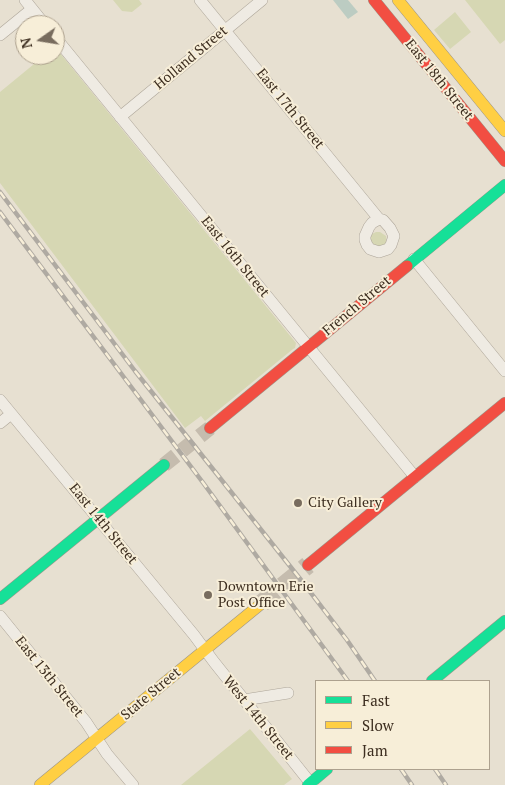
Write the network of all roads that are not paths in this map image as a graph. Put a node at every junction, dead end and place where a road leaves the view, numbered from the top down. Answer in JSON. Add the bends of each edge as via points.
{"nodes":[{"id":1,"x":25,"y":0,"type":"edge"},
{"id":2,"x":200,"y":0,"type":"edge"},
{"id":3,"x":262,"y":0,"type":"edge"},
{"id":4,"x":374,"y":0,"type":"edge"},
{"id":5,"x":398,"y":0,"type":"edge"},
{"id":6,"x":32,"y":10,"type":"junction"},
{"id":7,"x":36,"y":15,"type":"edge"},
{"id":8,"x":225,"y":30,"type":"junction"},
{"id":9,"x":0,"y":36,"type":"edge"},
{"id":10,"x":65,"y":50,"type":"edge"},
{"id":11,"x":120,"y":117,"type":"junction"},
{"id":12,"x":505,"y":131,"type":"edge"},
{"id":13,"x":505,"y":161,"type":"edge"},
{"id":14,"x":505,"y":185,"type":"edge"},
{"id":15,"x":379,"y":219,"type":"dead end"},
{"id":16,"x":414,"y":259,"type":"junction"},
{"id":17,"x":308,"y":347,"type":"junction"},
{"id":18,"x":505,"y":372,"type":"edge"},
{"id":19,"x":0,"y":400,"type":"edge"},
{"id":20,"x":505,"y":403,"type":"edge"},
{"id":21,"x":11,"y":414,"type":"junction"},
{"id":22,"x":0,"y":423,"type":"edge"},
{"id":23,"x":210,"y":428,"type":"tunnel mouth"},
{"id":24,"x":164,"y":465,"type":"tunnel mouth"},
{"id":25,"x":415,"y":477,"type":"junction"},
{"id":26,"x":98,"y":519,"type":"junction"},
{"id":27,"x":308,"y":565,"type":"tunnel mouth"},
{"id":28,"x":0,"y":599,"type":"edge"},
{"id":29,"x":262,"y":603,"type":"tunnel mouth"},
{"id":30,"x":0,"y":616,"type":"edge"},
{"id":31,"x":505,"y":622,"type":"edge"},
{"id":32,"x":204,"y":650,"type":"junction"},
{"id":33,"x":433,"y":680,"type":"edge"},
{"id":34,"x":288,"y":693,"type":"dead end"},
{"id":35,"x":244,"y":700,"type":"junction"},
{"id":36,"x":97,"y":738,"type":"junction"},
{"id":37,"x":326,"y":770,"type":"edge"},
{"id":38,"x":310,"y":784,"type":"edge"},
{"id":39,"x":40,"y":785,"type":"edge"},
{"id":40,"x":133,"y":785,"type":"edge"}],
"edges":[{"from":1,"to":6,"type":"street"},
{"from":2,"to":8,"type":"street","name":"East 17th Street"},
{"from":3,"to":8,"type":"street","name":"Holland Street"},
{"from":4,"to":13,"type":"main road","name":"East 18th Street"},
{"from":5,"to":12,"type":"main road","name":"East 18th Street"},
{"from":6,"to":7,"type":"street"},
{"from":6,"to":9,"type":"street"},
{"from":8,"to":11,"type":"street","name":"Holland Street"},
{"from":8,"to":15,"type":"street","name":"East 17th Street"},
{"from":10,"to":11,"type":"street","name":"East 16th Street"},
{"from":11,"to":17,"type":"street","name":"East 16th Street"},
{"from":14,"to":16,"type":"main road","name":"French Street"},
{"from":16,"to":17,"type":"main road","name":"French Street"},
{"from":16,"to":18,"type":"street"},
{"from":17,"to":23,"type":"main road","name":"French Street"},
{"from":17,"to":25,"type":"street","name":"East 16th Street"},
{"from":19,"to":21,"type":"street","name":"East 14th Street"},
{"from":20,"to":25,"type":"main road"},
{"from":21,"to":22,"type":"street"},
{"from":21,"to":26,"type":"street","name":"East 14th Street"},
{"from":24,"to":26,"type":"main road"},
{"from":25,"to":27,"type":"main road"},
{"from":26,"to":28,"type":"main road"},
{"from":26,"to":32,"type":"street","name":"East 14th Street"},
{"from":29,"to":32,"type":"main road","name":"State Street"},
{"from":30,"to":36,"type":"street","name":"East 13th Street"},
{"from":31,"to":33,"type":"main road"},
{"from":32,"to":35,"type":"street","name":"West 14th Street"},
{"from":32,"to":36,"type":"main road","name":"State Street"},
{"from":34,"to":35,"type":"street"},
{"from":35,"to":38,"type":"street","name":"West 14th Street"},
{"from":36,"to":39,"type":"main road","name":"State Street"},
{"from":36,"to":40,"type":"street","name":"East 13th Street"},
{"from":37,"to":38,"type":"main road"}]}
